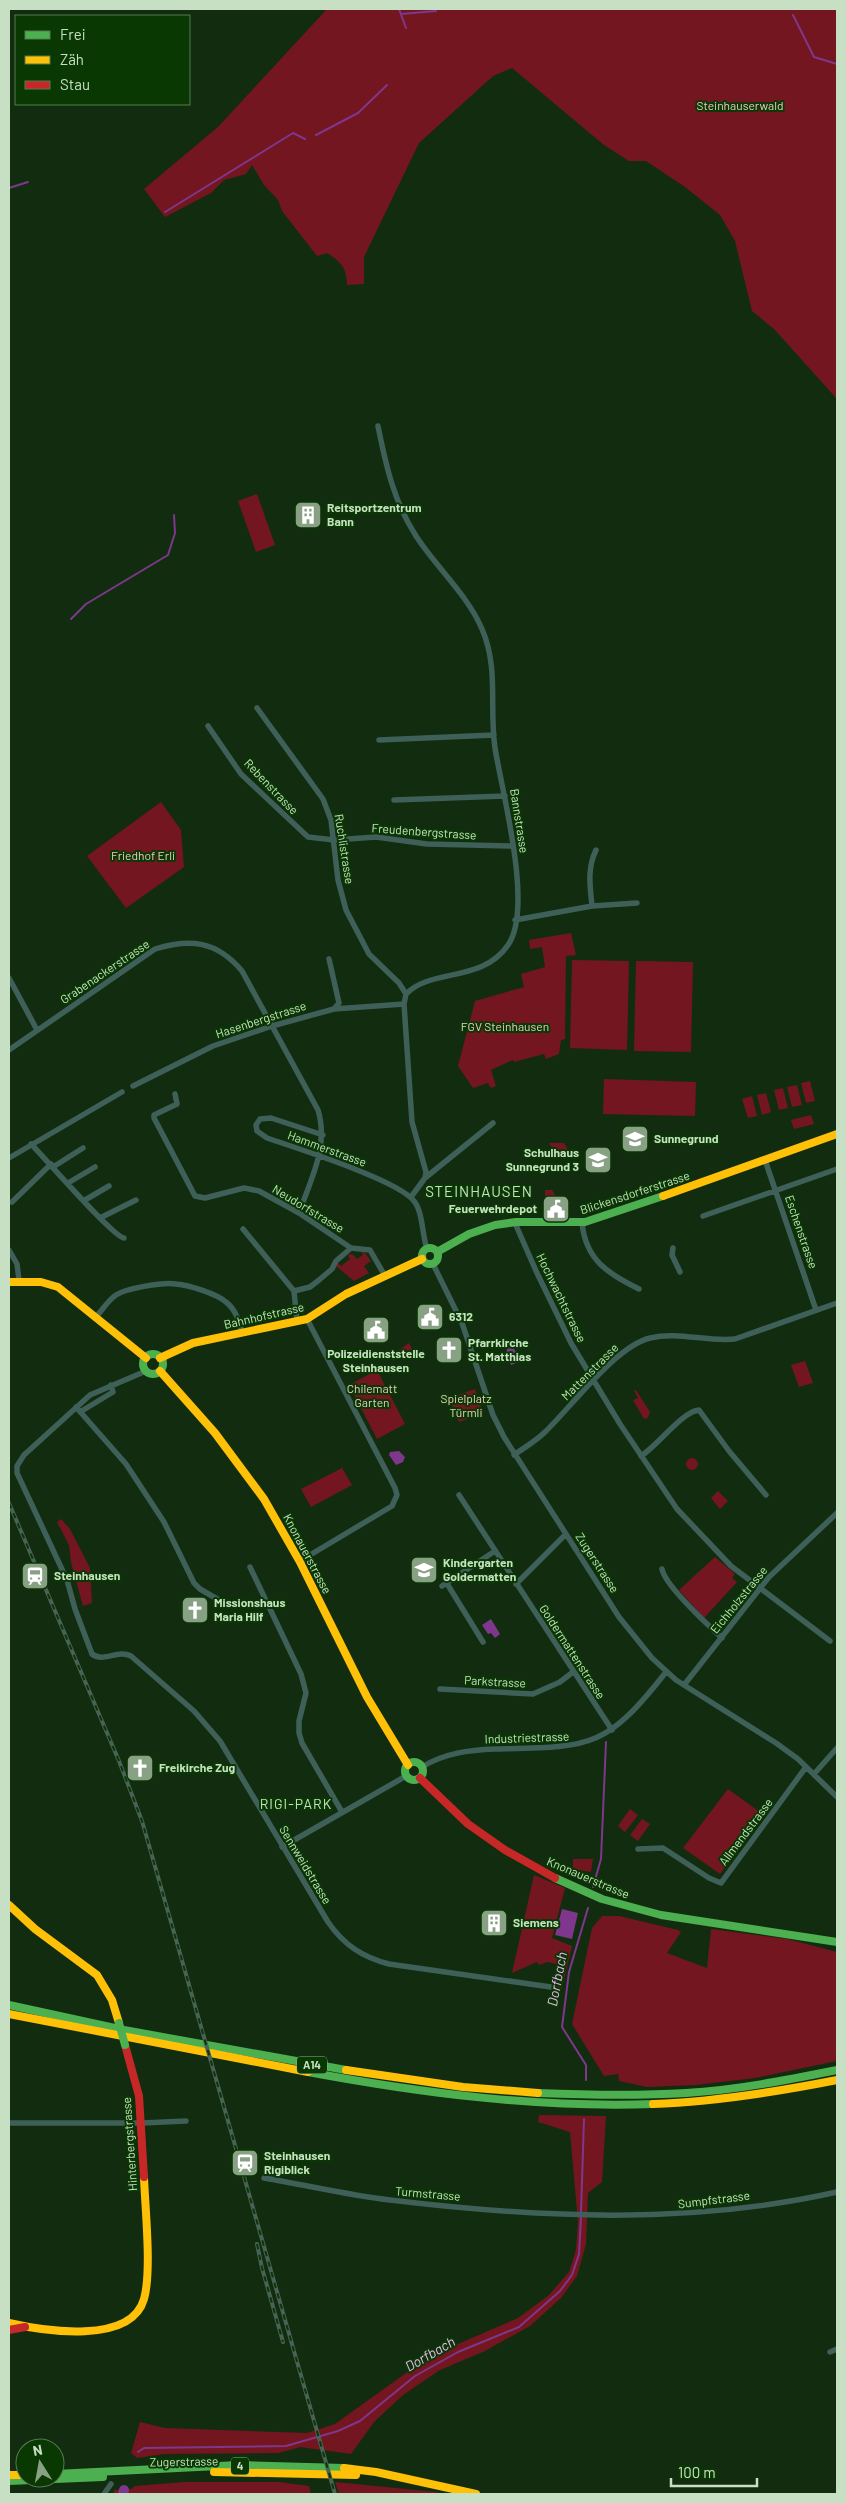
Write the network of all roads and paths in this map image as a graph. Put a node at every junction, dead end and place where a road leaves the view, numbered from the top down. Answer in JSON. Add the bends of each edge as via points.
{"nodes":[{"id":1,"x":378,"y":426,"type":"dead end"},
{"id":2,"x":257,"y":708,"type":"dead end"},
{"id":3,"x":208,"y":726,"type":"dead end"},
{"id":4,"x":494,"y":735,"type":"junction"},
{"id":5,"x":380,"y":740,"type":"dead end"},
{"id":6,"x":505,"y":796,"type":"junction"},
{"id":7,"x":394,"y":800,"type":"dead end"},
{"id":8,"x":334,"y":840,"type":"junction"},
{"id":9,"x":512,"y":846,"type":"junction"},
{"id":10,"x":596,"y":850,"type":"dead end"},
{"id":11,"x":637,"y":904,"type":"dead end"},
{"id":12,"x":592,"y":906,"type":"junction"},
{"id":13,"x":516,"y":920,"type":"junction"},
{"id":14,"x":329,"y":959,"type":"dead end"},
{"id":15,"x":9,"y":978,"type":"edge"},
{"id":16,"x":406,"y":994,"type":"junction"},
{"id":17,"x":404,"y":1004,"type":"junction"},
{"id":18,"x":334,"y":1010,"type":"junction"},
{"id":19,"x":272,"y":1026,"type":"junction"},
{"id":20,"x":37,"y":1030,"type":"junction"},
{"id":21,"x":9,"y":1050,"type":"edge"},
{"id":22,"x":133,"y":1086,"type":"dead end"},
{"id":23,"x":122,"y":1092,"type":"dead end"},
{"id":24,"x":175,"y":1094,"type":"dead end"},
{"id":25,"x":493,"y":1123,"type":"dead end"},
{"id":26,"x":837,"y":1134,"type":"edge"},
{"id":27,"x":323,"y":1135,"type":"junction"},
{"id":28,"x":31,"y":1144,"type":"junction"},
{"id":29,"x":83,"y":1148,"type":"dead end"},
{"id":30,"x":320,"y":1156,"type":"junction"},
{"id":31,"x":9,"y":1158,"type":"edge"},
{"id":32,"x":765,"y":1160,"type":"junction"},
{"id":33,"x":52,"y":1166,"type":"junction"},
{"id":34,"x":95,"y":1167,"type":"dead end"},
{"id":35,"x":837,"y":1169,"type":"edge"},
{"id":36,"x":425,"y":1178,"type":"junction"},
{"id":37,"x":68,"y":1183,"type":"junction"},
{"id":38,"x":109,"y":1186,"type":"dead end"},
{"id":39,"x":776,"y":1191,"type":"junction"},
{"id":40,"x":411,"y":1197,"type":"junction"},
{"id":41,"x":85,"y":1200,"type":"junction"},
{"id":42,"x":136,"y":1200,"type":"dead end"},
{"id":43,"x":12,"y":1202,"type":"dead end"},
{"id":44,"x":298,"y":1213,"type":"junction"},
{"id":45,"x":703,"y":1216,"type":"dead end"},
{"id":46,"x":100,"y":1218,"type":"junction"},
{"id":47,"x":516,"y":1223,"type":"junction"},
{"id":48,"x":582,"y":1223,"type":"junction"},
{"id":49,"x":243,"y":1229,"type":"dead end"},
{"id":50,"x":124,"y":1238,"type":"dead end"},
{"id":51,"x":351,"y":1248,"type":"junction"},
{"id":52,"x":673,"y":1248,"type":"dead end"},
{"id":53,"x":427,"y":1249,"type":"junction"},
{"id":54,"x":9,"y":1250,"type":"edge"},
{"id":55,"x":437,"y":1252,"type":"junction"},
{"id":56,"x":422,"y":1259,"type":"junction"},
{"id":57,"x":433,"y":1264,"type":"junction"},
{"id":58,"x":680,"y":1272,"type":"dead end"},
{"id":59,"x":385,"y":1276,"type":"junction"},
{"id":60,"x":19,"y":1280,"type":"junction"},
{"id":61,"x":9,"y":1282,"type":"edge"},
{"id":62,"x":639,"y":1288,"type":"dead end"},
{"id":63,"x":294,"y":1291,"type":"junction"},
{"id":64,"x":837,"y":1303,"type":"edge"},
{"id":65,"x":816,"y":1310,"type":"junction"},
{"id":66,"x":95,"y":1318,"type":"junction"},
{"id":67,"x":307,"y":1319,"type":"junction"},
{"id":68,"x":297,"y":1321,"type":"junction"},
{"id":69,"x":242,"y":1332,"type":"junction"},
{"id":70,"x":146,"y":1358,"type":"junction"},
{"id":71,"x":160,"y":1358,"type":"junction"},
{"id":72,"x":146,"y":1371,"type":"junction"},
{"id":73,"x":160,"y":1371,"type":"junction"},
{"id":74,"x":594,"y":1381,"type":"junction"},
{"id":75,"x":78,"y":1409,"type":"junction"},
{"id":76,"x":514,"y":1455,"type":"junction"},
{"id":77,"x":641,"y":1456,"type":"junction"},
{"id":78,"x":459,"y":1495,"type":"dead end"},
{"id":79,"x":766,"y":1495,"type":"dead end"},
{"id":80,"x":837,"y":1513,"type":"edge"},
{"id":81,"x":565,"y":1536,"type":"junction"},
{"id":82,"x":495,"y":1551,"type":"junction"},
{"id":83,"x":300,"y":1561,"type":"junction"},
{"id":84,"x":250,"y":1567,"type":"dead end"},
{"id":85,"x":662,"y":1569,"type":"dead end"},
{"id":86,"x":516,"y":1584,"type":"junction"},
{"id":87,"x":760,"y":1588,"type":"junction"},
{"id":88,"x":224,"y":1603,"type":"dead end"},
{"id":89,"x":722,"y":1638,"type":"junction"},
{"id":90,"x":830,"y":1640,"type":"dead end"},
{"id":91,"x":483,"y":1642,"type":"dead end"},
{"id":92,"x":573,"y":1672,"type":"junction"},
{"id":93,"x":666,"y":1672,"type":"junction"},
{"id":94,"x":684,"y":1685,"type":"junction"},
{"id":95,"x":440,"y":1689,"type":"dead end"},
{"id":96,"x":612,"y":1730,"type":"junction"},
{"id":97,"x":837,"y":1748,"type":"edge"},
{"id":98,"x":408,"y":1765,"type":"junction"},
{"id":99,"x":422,"y":1766,"type":"junction"},
{"id":100,"x":806,"y":1767,"type":"junction"},
{"id":101,"x":814,"y":1774,"type":"junction"},
{"id":102,"x":406,"y":1776,"type":"junction"},
{"id":103,"x":420,"y":1778,"type":"junction"},
{"id":104,"x":837,"y":1797,"type":"edge"},
{"id":105,"x":342,"y":1812,"type":"junction"},
{"id":106,"x":282,"y":1848,"type":"junction"},
{"id":107,"x":638,"y":1849,"type":"dead end"},
{"id":108,"x":9,"y":1905,"type":"edge"},
{"id":109,"x":837,"y":1942,"type":"edge"},
{"id":110,"x":551,"y":1987,"type":"dead end"},
{"id":111,"x":9,"y":2005,"type":"edge"},
{"id":112,"x":9,"y":2014,"type":"edge"},
{"id":113,"x":837,"y":2070,"type":"edge"},
{"id":114,"x":837,"y":2080,"type":"edge"},
{"id":115,"x":186,"y":2121,"type":"dead end"},
{"id":116,"x":9,"y":2123,"type":"edge"},
{"id":117,"x":142,"y":2124,"type":"junction"},
{"id":118,"x":264,"y":2178,"type":"dead end"},
{"id":119,"x":837,"y":2192,"type":"edge"},
{"id":120,"x":591,"y":2216,"type":"joint"},
{"id":121,"x":9,"y":2323,"type":"edge"},
{"id":122,"x":25,"y":2327,"type":"junction"},
{"id":123,"x":9,"y":2330,"type":"edge"},
{"id":124,"x":837,"y":2349,"type":"edge"},
{"id":125,"x":830,"y":2352,"type":"dead end"},
{"id":126,"x":65,"y":2473,"type":"edge"},
{"id":127,"x":421,"y":2481,"type":"junction"},
{"id":128,"x":9,"y":2482,"type":"edge"},
{"id":129,"x":111,"y":2484,"type":"dead end"},
{"id":130,"x":104,"y":2494,"type":"edge"},
{"id":131,"x":476,"y":2494,"type":"edge"}],
"edges":[{"from":1,"to":4,"type":"street","name":"Bannstrasse","via":[[387,472],[403,514],[416,537],[482,627],[494,678]]},
{"from":2,"to":8,"type":"street","name":"Ruchlistrasse","via":[[323,799]]},
{"from":3,"to":8,"type":"street","name":"Rebenstrasse","via":[[241,774],[296,828],[308,837]]},
{"from":4,"to":5,"type":"street"},
{"from":4,"to":6,"type":"street","name":"Bannstrasse"},
{"from":6,"to":7,"type":"street"},
{"from":6,"to":9,"type":"street","name":"Bannstrasse"},
{"from":8,"to":9,"type":"street","name":"Freudenbergstrasse","via":[[376,837],[427,844]]},
{"from":8,"to":16,"type":"street","name":"Ruchlistrasse","via":[[338,880],[346,910],[368,954],[400,983]]},
{"from":9,"to":13,"type":"street","name":"Bannstrasse","via":[[519,891]]},
{"from":10,"to":12,"type":"street","via":[[590,862]]},
{"from":11,"to":12,"type":"street"},
{"from":12,"to":13,"type":"street"},
{"from":13,"to":16,"type":"street","name":"Bannstrasse","via":[[510,944],[496,959],[478,968],[416,986]]},
{"from":14,"to":18,"type":"street","via":[[339,1004]]},
{"from":15,"to":20,"type":"street"},
{"from":16,"to":17,"type":"street"},
{"from":17,"to":18,"type":"street","name":"Hasenbergstrasse"},
{"from":17,"to":36,"type":"street","via":[[412,1122]]},
{"from":18,"to":19,"type":"street","name":"Hasenbergstrasse"},
{"from":19,"to":20,"type":"street","name":"Grabenackerstrasse","via":[[236,963],[210,946],[174,943],[155,949]]},
{"from":19,"to":22,"type":"street","name":"Hasenbergstrasse","via":[[214,1046]]},
{"from":19,"to":27,"type":"street","name":"Grabenackerstrasse","via":[[318,1110]]},
{"from":20,"to":21,"type":"street","name":"Grabenackerstrasse"},
{"from":23,"to":28,"type":"street"},
{"from":24,"to":44,"type":"street","name":"Neudorfstrasse","via":[[177,1104],[154,1115],[154,1118],[195,1196],[205,1198],[249,1189],[259,1191]]},
{"from":25,"to":36,"type":"street"},
{"from":26,"to":32,"type":"main road","name":"Blickensdorferstrasse"},
{"from":27,"to":30,"type":"street","name":"Grabenackerstrasse"},
{"from":27,"to":30,"type":"street","name":"Hammerstrasse","via":[[271,1118],[260,1119],[256,1125],[257,1131],[267,1138]]},
{"from":28,"to":31,"type":"street"},
{"from":28,"to":33,"type":"street"},
{"from":29,"to":33,"type":"street"},
{"from":30,"to":40,"type":"street","name":"Hammerstrasse","via":[[381,1180]]},
{"from":30,"to":44,"type":"street","name":"Grabenackerstrasse"},
{"from":32,"to":39,"type":"street","name":"Eschenstrasse"},
{"from":32,"to":48,"type":"main road","name":"Blickensdorferstrasse"},
{"from":33,"to":37,"type":"street"},
{"from":33,"to":43,"type":"street"},
{"from":34,"to":37,"type":"street"},
{"from":35,"to":39,"type":"street"},
{"from":36,"to":40,"type":"street"},
{"from":37,"to":41,"type":"street"},
{"from":38,"to":41,"type":"street"},
{"from":39,"to":45,"type":"street"},
{"from":39,"to":65,"type":"street","name":"Eschenstrasse"},
{"from":40,"to":53,"type":"street","via":[[417,1205]]},
{"from":41,"to":46,"type":"street"},
{"from":42,"to":46,"type":"street"},
{"from":44,"to":51,"type":"street","name":"Neudorfstrasse"},
{"from":46,"to":50,"type":"street","via":[[119,1238]]},
{"from":47,"to":48,"type":"main road","name":"Blickensdorferstrasse"},
{"from":47,"to":55,"type":"main road","name":"Blickensdorferstrasse","via":[[486,1228]]},
{"from":47,"to":74,"type":"street","name":"Hochwachtstrasse","via":[[555,1312]]},
{"from":48,"to":62,"type":"street","via":[[586,1241],[602,1268]]},
{"from":49,"to":63,"type":"street"},
{"from":51,"to":59,"type":"street","name":"Neudorfstrasse","via":[[370,1250]]},
{"from":51,"to":63,"type":"street","via":[[310,1287]]},
{"from":52,"to":58,"type":"street","via":[[672,1254]]},
{"from":53,"to":55,"type":"main road"},
{"from":53,"to":56,"type":"main road"},
{"from":54,"to":60,"type":"street","via":[[17,1264]]},
{"from":55,"to":57,"type":"main road","via":[[438,1258]]},
{"from":56,"to":57,"type":"main road","via":[[426,1264]]},
{"from":56,"to":59,"type":"main road","name":"Bahnhofstrasse"},
{"from":57,"to":76,"type":"street","name":"Zugerstrasse","via":[[462,1323],[493,1415]]},
{"from":59,"to":67,"type":"main road","name":"Bahnhofstrasse","via":[[346,1294]]},
{"from":60,"to":61,"type":"main road"},
{"from":60,"to":66,"type":"main road","via":[[58,1287]]},
{"from":63,"to":68,"type":"street"},
{"from":64,"to":65,"type":"street","name":"Mattenstrasse"},
{"from":65,"to":74,"type":"street","name":"Mattenstrasse","via":[[734,1339],[718,1341],[666,1335],[645,1340],[628,1349]]},
{"from":66,"to":69,"type":"street","via":[[115,1296],[124,1292],[165,1283],[177,1284],[217,1296],[227,1303],[239,1319]]},
{"from":66,"to":70,"type":"main road"},
{"from":67,"to":68,"type":"main road","name":"Bahnhofstrasse"},
{"from":67,"to":83,"type":"street","via":[[397,1495],[392,1506]]},
{"from":68,"to":69,"type":"main road","name":"Bahnhofstrasse"},
{"from":69,"to":71,"type":"main road","name":"Bahnhofstrasse","via":[[193,1342]]},
{"from":70,"to":71,"type":"main road","via":[[153,1355]]},
{"from":70,"to":72,"type":"main road"},
{"from":71,"to":73,"type":"main road","via":[[163,1365]]},
{"from":72,"to":73,"type":"main road","via":[[152,1374]]},
{"from":72,"to":75,"type":"street","via":[[96,1391]]},
{"from":73,"to":83,"type":"main road","name":"Knonauerstrasse","via":[[229,1448],[271,1510]]},
{"from":74,"to":76,"type":"street","name":"Mattenstrasse","via":[[544,1433]]},
{"from":74,"to":77,"type":"street","name":"Hochwachtstrasse"},
{"from":75,"to":88,"type":"street","via":[[126,1464],[164,1522],[194,1583]]},
{"from":75,"to":106,"type":"street","name":"Sennweidstrasse","via":[[24,1455],[17,1466],[19,1477],[67,1580],[90,1650],[95,1656],[120,1653],[131,1656],[207,1725],[220,1741]]},
{"from":76,"to":81,"type":"street","name":"Zugerstrasse"},
{"from":77,"to":79,"type":"street","via":[[654,1448],[687,1414],[699,1410]]},
{"from":77,"to":87,"type":"street","name":"Hochwachtstrasse","via":[[682,1515],[713,1548]]},
{"from":78,"to":82,"type":"street","name":"Goldermattenstrasse"},
{"from":80,"to":87,"type":"street","name":"Eichholzstrasse"},
{"from":81,"to":86,"type":"street"},
{"from":81,"to":93,"type":"street","name":"Zugerstrasse","via":[[630,1633]]},
{"from":82,"to":86,"type":"street","name":"Goldermattenstrasse"},
{"from":82,"to":91,"type":"street","via":[[444,1584]]},
{"from":83,"to":98,"type":"main road","name":"Knonauerstrasse","via":[[367,1699]]},
{"from":84,"to":105,"type":"street","via":[[301,1674],[306,1693],[299,1720],[302,1743]]},
{"from":85,"to":89,"type":"street","via":[[677,1592]]},
{"from":86,"to":92,"type":"street","name":"Goldermattenstrasse"},
{"from":87,"to":89,"type":"street","name":"Eichholzstrasse"},
{"from":87,"to":90,"type":"street","name":"Hochwachtstrasse"},
{"from":89,"to":94,"type":"street","name":"Eichholzstrasse"},
{"from":92,"to":95,"type":"street","name":"Parkstrasse","via":[[533,1694]]},
{"from":92,"to":96,"type":"street","name":"Goldermattenstrasse"},
{"from":93,"to":94,"type":"street","name":"Zugerstrasse"},
{"from":93,"to":96,"type":"street","name":"Industriestrasse","via":[[630,1715]]},
{"from":94,"to":100,"type":"street","name":"Zugerstrasse","via":[[776,1743]]},
{"from":96,"to":99,"type":"street","name":"Industriestrasse","via":[[575,1746],[478,1749],[442,1757]]},
{"from":97,"to":101,"type":"street"},
{"from":98,"to":99,"type":"main road","via":[[414,1762]]},
{"from":98,"to":102,"type":"main road"},
{"from":99,"to":103,"type":"main road"},
{"from":100,"to":101,"type":"street","name":"Zugerstrasse"},
{"from":100,"to":107,"type":"street","name":"Allmendstrasse","via":[[722,1883],[662,1848]]},
{"from":101,"to":104,"type":"street","name":"Zugerstrasse"},
{"from":102,"to":103,"type":"main road","via":[[413,1781]]},
{"from":102,"to":105,"type":"street"},
{"from":103,"to":109,"type":"main road","name":"Knonauerstrasse","via":[[468,1824],[505,1850],[560,1881],[602,1899],[661,1915]]},
{"from":105,"to":106,"type":"street"},
{"from":106,"to":110,"type":"street","name":"Sennweidstrasse","via":[[332,1929],[362,1955],[389,1964]]},
{"from":108,"to":117,"type":"main road","name":"Hinterbergstrasse","bridge":true,"via":[[35,1929],[97,1975],[112,2000],[126,2045],[139,2096]]},
{"from":111,"to":113,"type":"main road","number":"A14","via":[[343,2070],[512,2093],[606,2097],[673,2095],[749,2087]]},
{"from":112,"to":114,"type":"main road","number":"A14","via":[[360,2081],[530,2104],[628,2106],[696,2103],[758,2096]]},
{"from":115,"to":117,"type":"street"},
{"from":116,"to":117,"type":"street"},
{"from":117,"to":122,"type":"main road","name":"Hinterbergstrasse","via":[[145,2299],[128,2322],[106,2331]]},
{"from":118,"to":120,"type":"street","name":"Turmstrasse","via":[[390,2200]]},
{"from":119,"to":120,"type":"street","name":"Sumpfstrasse","via":[[694,2214]]},
{"from":121,"to":122,"type":"main road","name":"Hinterbergstrasse"},
{"from":122,"to":123,"type":"main road","name":"Hinterbergstrasse"},
{"from":124,"to":125,"type":"street"},
{"from":126,"to":127,"type":"main road","name":"Zugerstrasse","number":"4","via":[[191,2466],[268,2466],[359,2470]]},
{"from":127,"to":128,"type":"main road","name":"Zugerstrasse","number":"4","via":[[192,2471]]},
{"from":127,"to":131,"type":"main road","name":"Zugerstrasse","number":"4"},
{"from":129,"to":130,"type":"street"}]}
